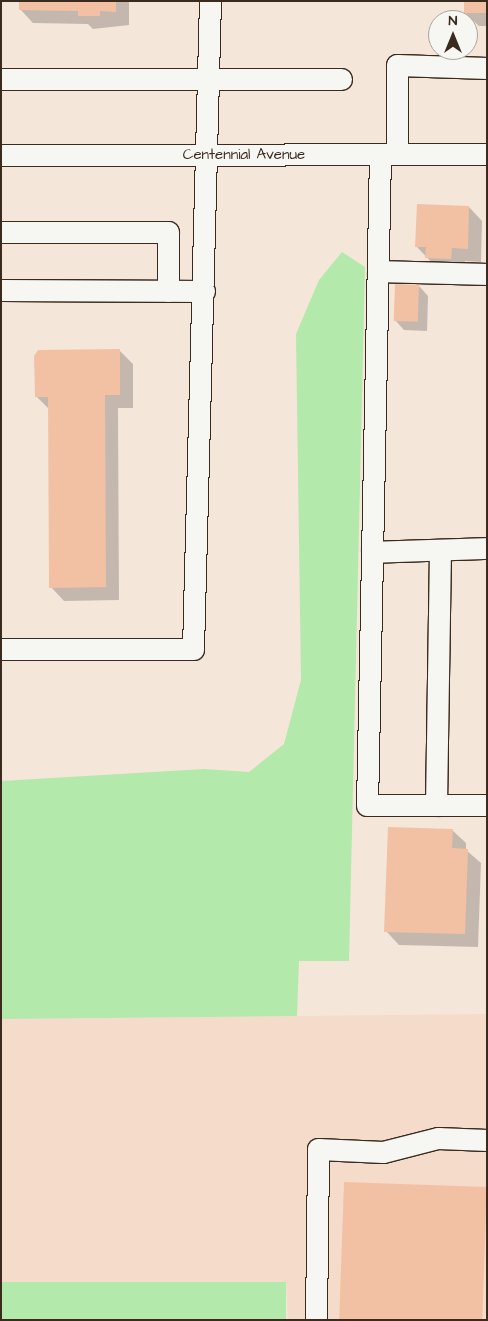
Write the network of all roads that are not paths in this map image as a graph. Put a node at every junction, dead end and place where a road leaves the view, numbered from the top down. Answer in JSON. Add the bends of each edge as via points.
{"nodes":[{"id":1,"x":210,"y":1,"type":"edge"},
{"id":2,"x":487,"y":68,"type":"edge"},
{"id":3,"x":1,"y":79,"type":"edge"},
{"id":4,"x":341,"y":79,"type":"dead end"},
{"id":5,"x":209,"y":81,"type":"junction"},
{"id":6,"x":388,"y":154,"type":"junction"},
{"id":7,"x":487,"y":154,"type":"edge"},
{"id":8,"x":1,"y":155,"type":"edge"},
{"id":9,"x":208,"y":155,"type":"junction"},
{"id":10,"x":1,"y":232,"type":"edge"},
{"id":11,"x":378,"y":271,"type":"junction"},
{"id":12,"x":487,"y":274,"type":"edge"},
{"id":13,"x":1,"y":290,"type":"edge"},
{"id":14,"x":168,"y":291,"type":"junction"},
{"id":15,"x":204,"y":291,"type":"junction"},
{"id":16,"x":487,"y":548,"type":"edge"},
{"id":17,"x":440,"y":550,"type":"junction"},
{"id":18,"x":372,"y":552,"type":"junction"},
{"id":19,"x":1,"y":649,"type":"edge"},
{"id":20,"x":436,"y":805,"type":"junction"},
{"id":21,"x":487,"y":805,"type":"edge"},
{"id":22,"x":487,"y":1140,"type":"edge"},
{"id":23,"x":316,"y":1320,"type":"edge"}],
"edges":[{"from":1,"to":5,"type":"street"},
{"from":2,"to":6,"type":"street","via":[[397,65]]},
{"from":3,"to":5,"type":"street"},
{"from":4,"to":5,"type":"street"},
{"from":5,"to":9,"type":"street"},
{"from":6,"to":7,"type":"street","name":"Centennial Avenue"},
{"from":6,"to":9,"type":"street","name":"Centennial Avenue"},
{"from":6,"to":11,"type":"street"},
{"from":8,"to":9,"type":"street","name":"Centennial Avenue"},
{"from":9,"to":15,"type":"street"},
{"from":10,"to":14,"type":"street","via":[[168,232]]},
{"from":11,"to":12,"type":"street"},
{"from":11,"to":18,"type":"street"},
{"from":13,"to":14,"type":"street"},
{"from":14,"to":15,"type":"street"},
{"from":15,"to":19,"type":"street","via":[[193,649]]},
{"from":16,"to":17,"type":"street"},
{"from":17,"to":18,"type":"street"},
{"from":17,"to":20,"type":"street"},
{"from":18,"to":20,"type":"street","via":[[367,805]]},
{"from":20,"to":21,"type":"street"},
{"from":22,"to":23,"type":"street","via":[[438,1138],[383,1152],[318,1149]]}]}
